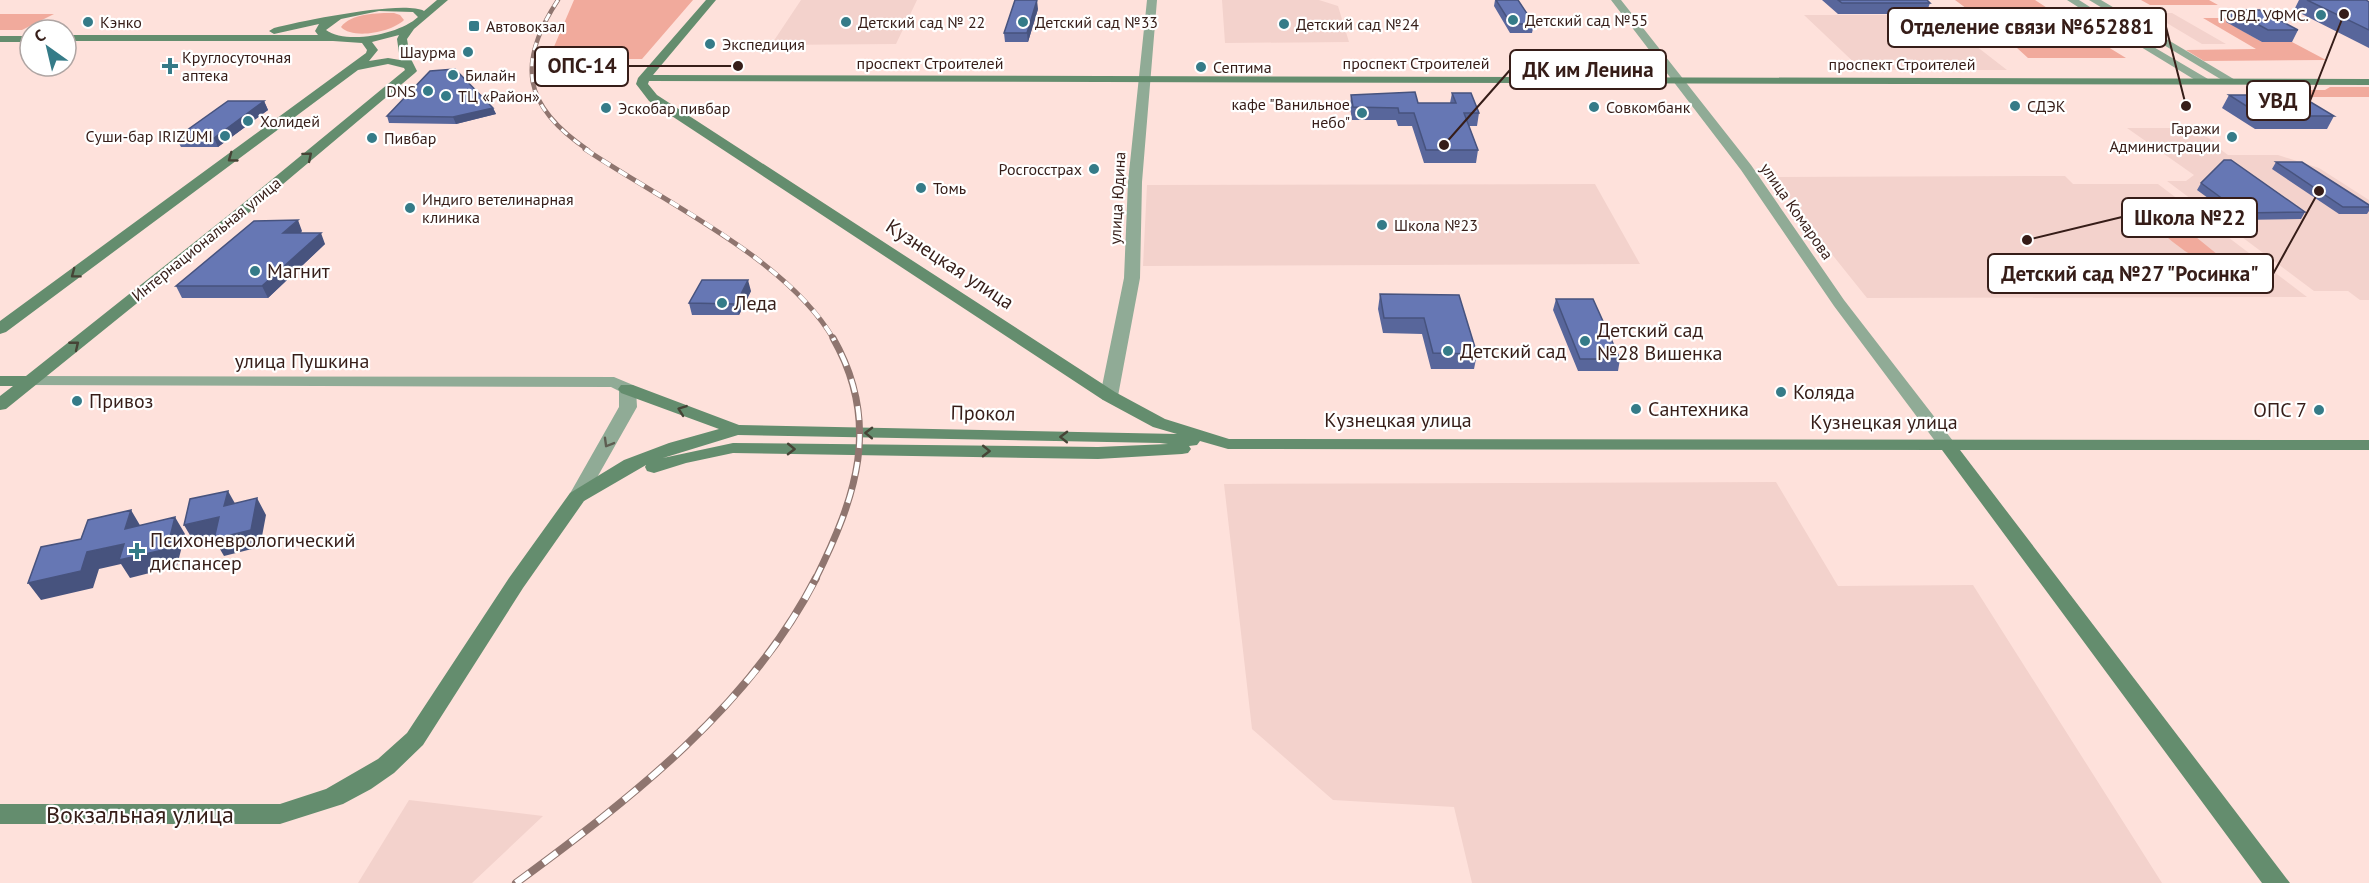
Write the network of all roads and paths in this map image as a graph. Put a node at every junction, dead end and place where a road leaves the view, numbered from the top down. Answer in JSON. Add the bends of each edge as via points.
{"nodes":[{"id":1,"x":393,"y":0,"type":"edge"},
{"id":2,"x":443,"y":0,"type":"edge"},
{"id":3,"x":711,"y":0,"type":"edge"},
{"id":4,"x":1152,"y":0,"type":"edge"},
{"id":5,"x":1616,"y":0,"type":"edge"},
{"id":6,"x":2072,"y":0,"type":"edge"},
{"id":7,"x":2094,"y":0,"type":"edge"},
{"id":8,"x":364,"y":10,"type":"junction"},
{"id":9,"x":424,"y":16,"type":"junction"},
{"id":10,"x":339,"y":17,"type":"junction"},
{"id":11,"x":410,"y":28,"type":"junction"},
{"id":12,"x":332,"y":38,"type":"junction"},
{"id":13,"x":0,"y":39,"type":"edge"},
{"id":14,"x":18,"y":39,"type":"edge"},
{"id":15,"x":78,"y":39,"type":"edge"},
{"id":16,"x":195,"y":39,"type":"junction"},
{"id":17,"x":364,"y":39,"type":"junction"},
{"id":18,"x":409,"y":68,"type":"junction"},
{"id":19,"x":346,"y":72,"type":"junction"},
{"id":20,"x":644,"y":78,"type":"junction"},
{"id":21,"x":1144,"y":80,"type":"junction"},
{"id":22,"x":1676,"y":80,"type":"junction"},
{"id":23,"x":2205,"y":81,"type":"junction"},
{"id":24,"x":2230,"y":81,"type":"junction"},
{"id":25,"x":2369,"y":82,"type":"edge"},
{"id":26,"x":0,"y":329,"type":"edge"},
{"id":27,"x":0,"y":381,"type":"edge"},
{"id":28,"x":29,"y":381,"type":"junction"},
{"id":29,"x":627,"y":389,"type":"junction"},
{"id":30,"x":1113,"y":398,"type":"junction"},
{"id":31,"x":0,"y":405,"type":"edge"},
{"id":32,"x":737,"y":430,"type":"junction"},
{"id":33,"x":1107,"y":438,"type":"junction"},
{"id":34,"x":1228,"y":444,"type":"junction"},
{"id":35,"x":1947,"y":445,"type":"junction"},
{"id":36,"x":2369,"y":445,"type":"edge"},
{"id":37,"x":577,"y":497,"type":"junction"},
{"id":38,"x":0,"y":814,"type":"edge"},
{"id":39,"x":2277,"y":883,"type":"edge"}],
"edges":[{"from":1,"to":8,"type":"main road"},
{"from":2,"to":9,"type":"main road"},
{"from":3,"to":20,"type":"main road"},
{"from":4,"to":21,"type":"street","name":"улица Юдина"},
{"from":5,"to":22,"type":"street","name":"улица Комарова"},
{"from":6,"to":23,"type":"street"},
{"from":7,"to":24,"type":"street"},
{"from":8,"to":9,"type":"main road","via":[[406,8]]},
{"from":8,"to":10,"type":"main road"},
{"from":9,"to":11,"type":"main road"},
{"from":10,"to":12,"type":"main road","via":[[328,21],[320,31]]},
{"from":10,"to":16,"type":"main road","via":[[254,34]]},
{"from":11,"to":17,"type":"main road"},
{"from":11,"to":18,"type":"main road","via":[[402,39]]},
{"from":12,"to":16,"type":"main road"},
{"from":12,"to":17,"type":"main road"},
{"from":13,"to":14,"type":"main road"},
{"from":15,"to":16,"type":"main road"},
{"from":17,"to":19,"type":"main road","via":[[373,50],[371,55]]},
{"from":18,"to":19,"type":"main road","via":[[400,62],[375,63]]},
{"from":28,"to":18,"type":"main road","name":"Интернациональная улица","one_way":true,"via":[[240,213]]},
{"from":19,"to":26,"type":"main road","one_way":true},
{"from":20,"to":21,"type":"main road","name":"проспект Строителей"},
{"from":20,"to":30,"type":"main road","name":"Кузнецкая улица","via":[[642,84],[653,98]]},
{"from":21,"to":22,"type":"main road","name":"проспект Строителей"},
{"from":21,"to":30,"type":"street","name":"улица Юдина","via":[[1131,278]]},
{"from":22,"to":23,"type":"main road","name":"проспект Строителей"},
{"from":22,"to":35,"type":"street","name":"улица Комарова","via":[[1746,168],[1839,303]]},
{"from":23,"to":24,"type":"main road","name":"проспект Строителей"},
{"from":24,"to":25,"type":"main road","name":"проспект Строителей"},
{"from":27,"to":28,"type":"main road","name":"улица Пушкина"},
{"from":28,"to":29,"type":"street","name":"улица Пушкина","via":[[603,381]]},
{"from":28,"to":31,"type":"main road","name":"Интернациональная улица"},
{"from":32,"to":29,"type":"main road","one_way":true},
{"from":29,"to":37,"type":"street","one_way":true,"via":[[628,407]]},
{"from":30,"to":33,"type":"main road","via":[[1126,413],[1125,426]]},
{"from":30,"to":34,"type":"main road","name":"Кузнецкая улица","via":[[1159,423]]},
{"from":33,"to":32,"type":"main road","name":"Прокол","one_way":true},
{"from":32,"to":37,"type":"main road","via":[[631,464]]},
{"from":33,"to":34,"type":"main road","name":"Прокол"},
{"from":34,"to":35,"type":"main road","name":"Кузнецкая улица"},
{"from":37,"to":34,"type":"main road","one_way":true,"via":[[631,473],[733,448],[1098,453]]},
{"from":35,"to":36,"type":"main road","name":"Кузнецкая улица"},
{"from":35,"to":39,"type":"main road"},
{"from":37,"to":38,"type":"main road","name":"Вокзальная улица","via":[[415,739],[362,782],[334,797],[280,814]]}]}
